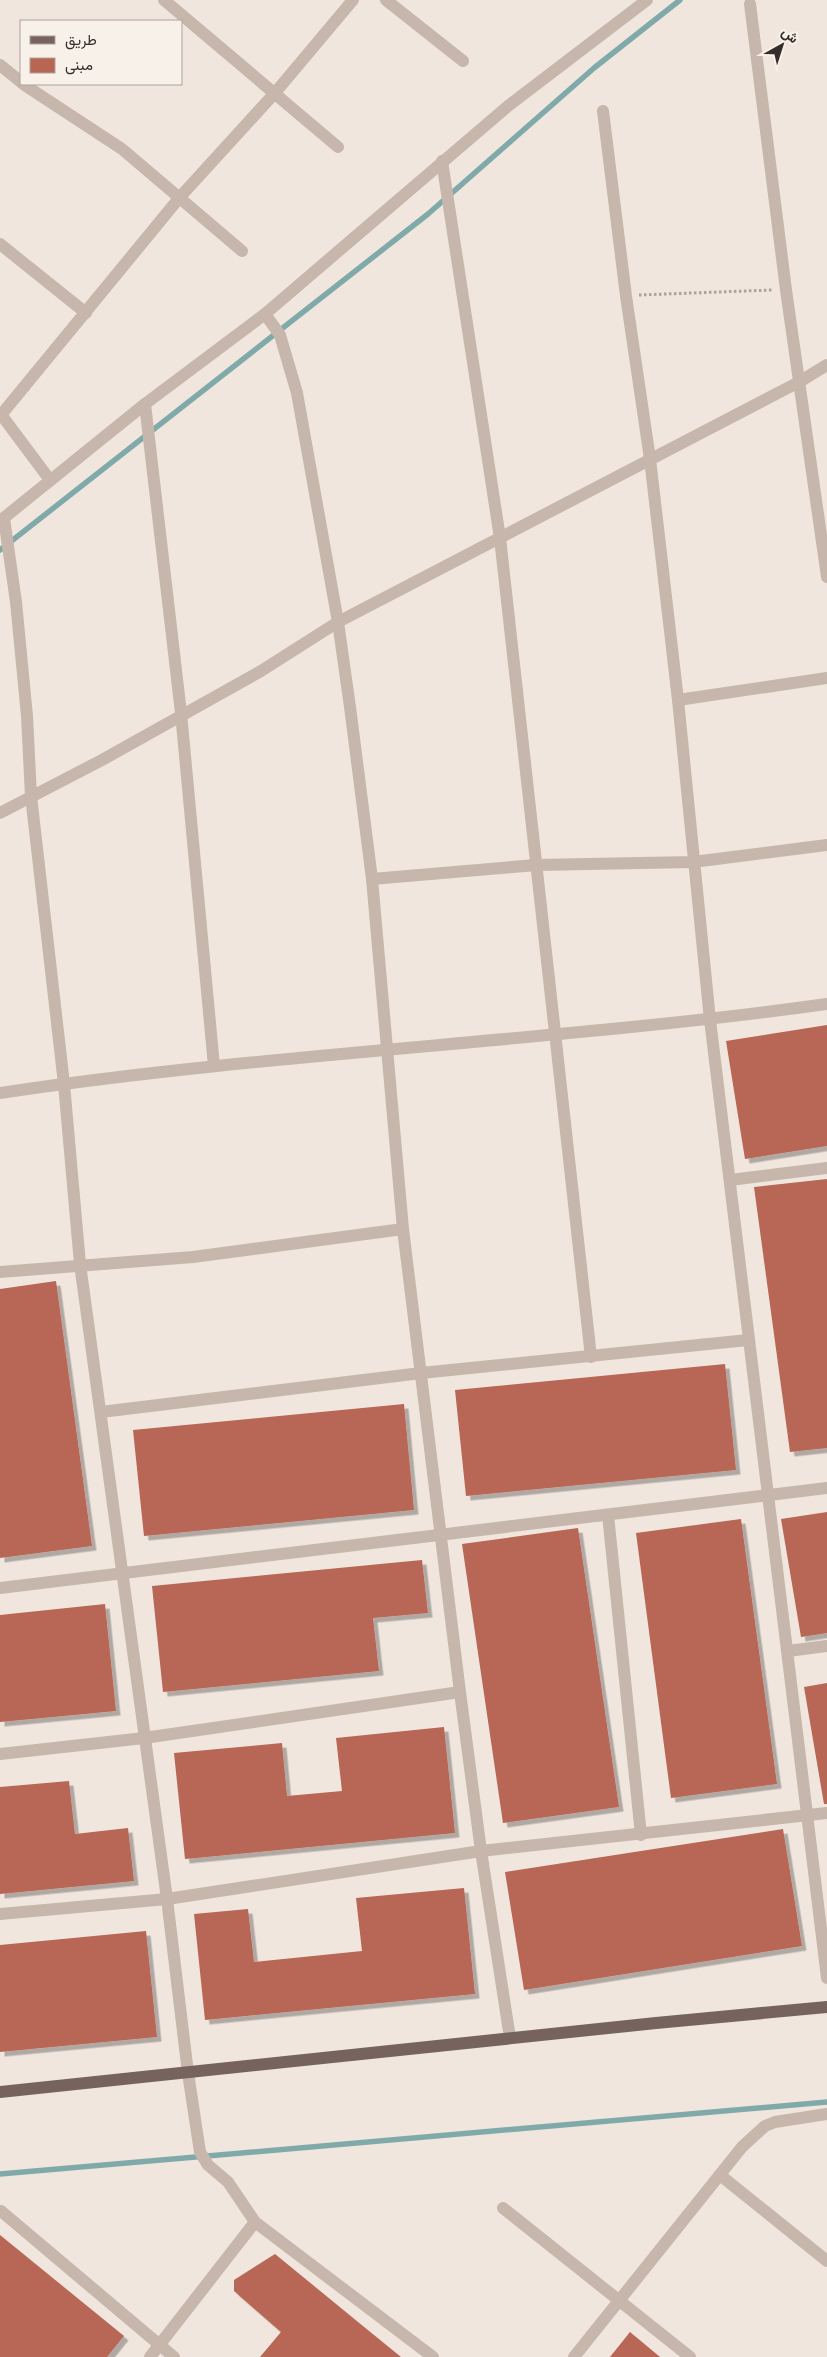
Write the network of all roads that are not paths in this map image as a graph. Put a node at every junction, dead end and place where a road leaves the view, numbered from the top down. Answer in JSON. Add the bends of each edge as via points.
{"nodes":[{"id":1,"x":164,"y":0,"type":"edge"},
{"id":2,"x":353,"y":0,"type":"edge"},
{"id":3,"x":386,"y":0,"type":"edge"},
{"id":4,"x":647,"y":0,"type":"edge"},
{"id":5,"x":750,"y":4,"type":"dead end"},
{"id":6,"x":463,"y":61,"type":"dead end"},
{"id":7,"x":0,"y":66,"type":"edge"},
{"id":8,"x":20,"y":81,"type":"edge"},
{"id":9,"x":25,"y":85,"type":"edge"},
{"id":10,"x":274,"y":94,"type":"junction"},
{"id":11,"x":603,"y":111,"type":"dead end"},
{"id":12,"x":338,"y":147,"type":"dead end"},
{"id":13,"x":442,"y":161,"type":"junction"},
{"id":14,"x":180,"y":197,"type":"junction"},
{"id":15,"x":0,"y":244,"type":"edge"},
{"id":16,"x":242,"y":251,"type":"dead end"},
{"id":17,"x":86,"y":313,"type":"junction"},
{"id":18,"x":265,"y":314,"type":"junction"},
{"id":19,"x":827,"y":365,"type":"edge"},
{"id":20,"x":799,"y":382,"type":"junction"},
{"id":21,"x":145,"y":404,"type":"junction"},
{"id":22,"x":0,"y":414,"type":"edge"},
{"id":23,"x":650,"y":459,"type":"junction"},
{"id":24,"x":50,"y":480,"type":"junction"},
{"id":25,"x":2,"y":519,"type":"edge"},
{"id":26,"x":500,"y":538,"type":"junction"},
{"id":27,"x":827,"y":577,"type":"edge"},
{"id":28,"x":338,"y":622,"type":"junction"},
{"id":29,"x":827,"y":678,"type":"edge"},
{"id":30,"x":678,"y":700,"type":"junction"},
{"id":31,"x":181,"y":714,"type":"junction"},
{"id":32,"x":31,"y":796,"type":"junction"},
{"id":33,"x":0,"y":813,"type":"edge"},
{"id":34,"x":827,"y":845,"type":"edge"},
{"id":35,"x":694,"y":862,"type":"junction"},
{"id":36,"x":536,"y":865,"type":"junction"},
{"id":37,"x":372,"y":879,"type":"junction"},
{"id":38,"x":827,"y":1004,"type":"edge"},
{"id":39,"x":710,"y":1020,"type":"junction"},
{"id":40,"x":555,"y":1036,"type":"junction"},
{"id":41,"x":387,"y":1049,"type":"junction"},
{"id":42,"x":214,"y":1066,"type":"junction"},
{"id":43,"x":64,"y":1084,"type":"junction"},
{"id":44,"x":0,"y":1093,"type":"edge"},
{"id":45,"x":827,"y":1168,"type":"edge"},
{"id":46,"x":730,"y":1180,"type":"junction"},
{"id":47,"x":403,"y":1229,"type":"junction"},
{"id":48,"x":80,"y":1264,"type":"junction"},
{"id":49,"x":0,"y":1272,"type":"edge"},
{"id":50,"x":748,"y":1340,"type":"junction"},
{"id":51,"x":591,"y":1357,"type":"junction"},
{"id":52,"x":421,"y":1373,"type":"junction"},
{"id":53,"x":101,"y":1412,"type":"junction"},
{"id":54,"x":827,"y":1488,"type":"edge"},
{"id":55,"x":768,"y":1496,"type":"junction"},
{"id":56,"x":608,"y":1515,"type":"junction"},
{"id":57,"x":442,"y":1535,"type":"junction"},
{"id":58,"x":121,"y":1573,"type":"junction"},
{"id":59,"x":0,"y":1588,"type":"edge"},
{"id":60,"x":827,"y":1646,"type":"edge"},
{"id":61,"x":788,"y":1651,"type":"junction"},
{"id":62,"x":460,"y":1692,"type":"junction"},
{"id":63,"x":144,"y":1738,"type":"junction"},
{"id":64,"x":0,"y":1754,"type":"edge"},
{"id":65,"x":827,"y":1813,"type":"edge"},
{"id":66,"x":806,"y":1815,"type":"junction"},
{"id":67,"x":642,"y":1834,"type":"junction"},
{"id":68,"x":481,"y":1851,"type":"junction"},
{"id":69,"x":167,"y":1899,"type":"junction"},
{"id":70,"x":0,"y":1914,"type":"edge"},
{"id":71,"x":827,"y":1978,"type":"edge"},
{"id":72,"x":827,"y":2007,"type":"edge"},
{"id":73,"x":510,"y":2038,"type":"junction"},
{"id":74,"x":188,"y":2073,"type":"junction"},
{"id":75,"x":0,"y":2092,"type":"edge"},
{"id":76,"x":827,"y":2114,"type":"edge"},
{"id":77,"x":720,"y":2176,"type":"junction"},
{"id":78,"x":503,"y":2208,"type":"dead end"},
{"id":79,"x":1,"y":2210,"type":"edge"},
{"id":80,"x":255,"y":2222,"type":"junction"},
{"id":81,"x":827,"y":2261,"type":"edge"},
{"id":82,"x":621,"y":2301,"type":"junction"},
{"id":83,"x":159,"y":2345,"type":"junction"},
{"id":84,"x":150,"y":2357,"type":"edge"},
{"id":85,"x":174,"y":2357,"type":"edge"},
{"id":86,"x":432,"y":2357,"type":"edge"},
{"id":87,"x":574,"y":2357,"type":"edge"},
{"id":88,"x":690,"y":2357,"type":"edge"}],
"edges":[{"from":1,"to":10,"type":"street"},
{"from":2,"to":10,"type":"street"},
{"from":3,"to":6,"type":"street"},
{"from":4,"to":13,"type":"street"},
{"from":5,"to":20,"type":"street"},
{"from":7,"to":8,"type":"street"},
{"from":9,"to":14,"type":"street","via":[[122,149]]},
{"from":10,"to":12,"type":"street"},
{"from":10,"to":14,"type":"street"},
{"from":11,"to":23,"type":"street"},
{"from":13,"to":18,"type":"street"},
{"from":13,"to":26,"type":"street"},
{"from":14,"to":16,"type":"street"},
{"from":14,"to":17,"type":"street"},
{"from":15,"to":17,"type":"street"},
{"from":17,"to":22,"type":"street"},
{"from":18,"to":21,"type":"street"},
{"from":18,"to":28,"type":"street","via":[[280,335],[297,393]]},
{"from":19,"to":20,"type":"street"},
{"from":20,"to":23,"type":"street"},
{"from":20,"to":27,"type":"street"},
{"from":21,"to":24,"type":"street"},
{"from":21,"to":31,"type":"street"},
{"from":22,"to":24,"type":"street"},
{"from":23,"to":26,"type":"street"},
{"from":23,"to":30,"type":"street"},
{"from":24,"to":25,"type":"street"},
{"from":25,"to":32,"type":"street","via":[[27,716]]},
{"from":26,"to":28,"type":"street"},
{"from":26,"to":36,"type":"street"},
{"from":28,"to":31,"type":"street","via":[[261,671]]},
{"from":28,"to":37,"type":"street"},
{"from":29,"to":30,"type":"street"},
{"from":30,"to":35,"type":"street"},
{"from":31,"to":32,"type":"street"},
{"from":31,"to":42,"type":"street"},
{"from":32,"to":33,"type":"street"},
{"from":32,"to":43,"type":"street"},
{"from":34,"to":35,"type":"street"},
{"from":35,"to":36,"type":"street"},
{"from":35,"to":39,"type":"street"},
{"from":36,"to":37,"type":"street"},
{"from":36,"to":40,"type":"street"},
{"from":37,"to":41,"type":"street"},
{"from":38,"to":39,"type":"street"},
{"from":39,"to":40,"type":"street"},
{"from":39,"to":46,"type":"street"},
{"from":40,"to":41,"type":"street"},
{"from":40,"to":51,"type":"street"},
{"from":41,"to":42,"type":"street"},
{"from":41,"to":47,"type":"street"},
{"from":42,"to":43,"type":"street"},
{"from":43,"to":44,"type":"street"},
{"from":43,"to":48,"type":"street"},
{"from":45,"to":46,"type":"street"},
{"from":46,"to":50,"type":"street"},
{"from":47,"to":48,"type":"street","via":[[193,1257]]},
{"from":47,"to":52,"type":"street"},
{"from":48,"to":49,"type":"street"},
{"from":48,"to":53,"type":"street"},
{"from":50,"to":51,"type":"street"},
{"from":50,"to":55,"type":"street"},
{"from":51,"to":52,"type":"street"},
{"from":52,"to":53,"type":"street"},
{"from":52,"to":57,"type":"street"},
{"from":53,"to":58,"type":"street"},
{"from":54,"to":55,"type":"street"},
{"from":55,"to":56,"type":"street"},
{"from":55,"to":61,"type":"street"},
{"from":56,"to":57,"type":"street"},
{"from":56,"to":67,"type":"street"},
{"from":57,"to":58,"type":"street"},
{"from":57,"to":62,"type":"street"},
{"from":58,"to":59,"type":"street"},
{"from":58,"to":63,"type":"street"},
{"from":60,"to":61,"type":"street"},
{"from":61,"to":66,"type":"street"},
{"from":62,"to":63,"type":"street"},
{"from":62,"to":68,"type":"street"},
{"from":63,"to":64,"type":"street"},
{"from":63,"to":69,"type":"street"},
{"from":65,"to":66,"type":"street"},
{"from":66,"to":67,"type":"street"},
{"from":66,"to":71,"type":"street"},
{"from":67,"to":68,"type":"street"},
{"from":68,"to":69,"type":"street"},
{"from":68,"to":73,"type":"street"},
{"from":69,"to":70,"type":"street"},
{"from":69,"to":74,"type":"street"},
{"from":72,"to":73,"type":"main road"},
{"from":73,"to":74,"type":"main road"},
{"from":74,"to":75,"type":"main road"},
{"from":74,"to":80,"type":"street","via":[[200,2152],[208,2165],[228,2182]]},
{"from":76,"to":77,"type":"street","via":[[765,2126],[742,2147]]},
{"from":77,"to":81,"type":"street"},
{"from":77,"to":82,"type":"street"},
{"from":78,"to":82,"type":"street"},
{"from":79,"to":83,"type":"street"},
{"from":80,"to":83,"type":"street"},
{"from":80,"to":86,"type":"street"},
{"from":82,"to":87,"type":"street"},
{"from":82,"to":88,"type":"street"},
{"from":83,"to":84,"type":"street"},
{"from":83,"to":85,"type":"street"}]}
